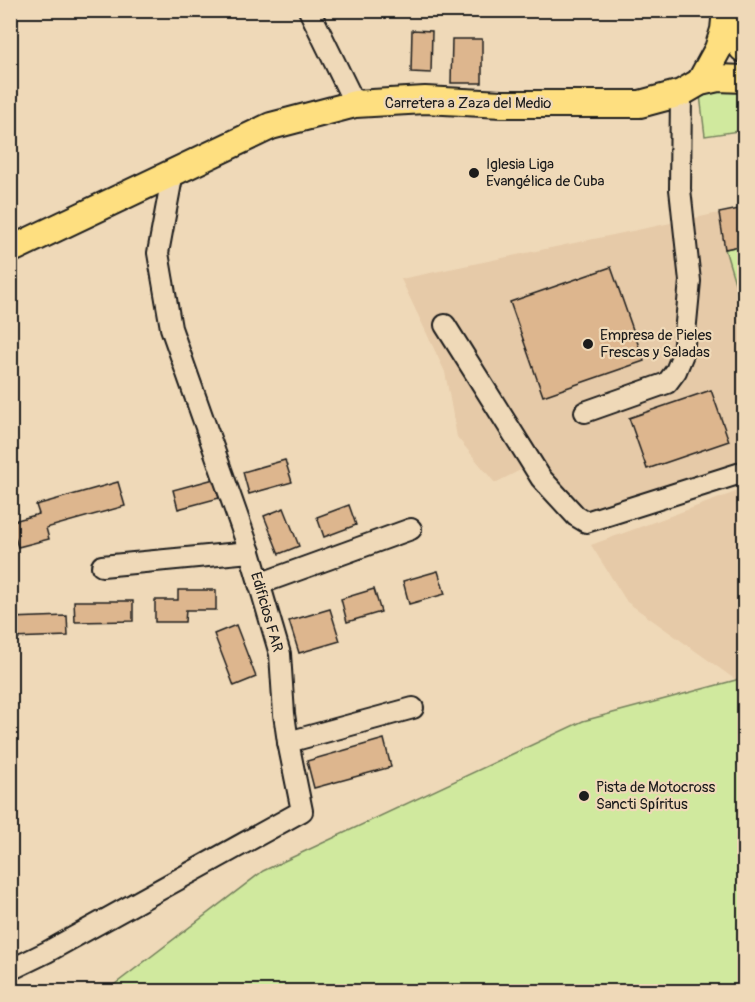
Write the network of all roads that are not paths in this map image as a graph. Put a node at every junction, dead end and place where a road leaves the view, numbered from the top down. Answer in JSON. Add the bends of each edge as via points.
{"nodes":[{"id":1,"x":309,"y":10,"type":"edge"},
{"id":2,"x":729,"y":10,"type":"edge"},
{"id":3,"x":744,"y":47,"type":"edge"},
{"id":4,"x":744,"y":79,"type":"edge"},
{"id":5,"x":691,"y":88,"type":"junction"},
{"id":6,"x":355,"y":104,"type":"junction"},
{"id":7,"x":173,"y":172,"type":"junction"},
{"id":8,"x":10,"y":250,"type":"edge"},
{"id":9,"x":445,"y":325,"type":"dead end"},
{"id":10,"x":585,"y":412,"type":"dead end"},
{"id":11,"x":744,"y":472,"type":"edge"},
{"id":12,"x":411,"y":529,"type":"dead end"},
{"id":13,"x":250,"y":552,"type":"junction"},
{"id":14,"x":102,"y":566,"type":"dead end"},
{"id":15,"x":259,"y":584,"type":"junction"},
{"id":16,"x":413,"y":708,"type":"dead end"},
{"id":17,"x":288,"y":742,"type":"junction"},
{"id":18,"x":10,"y":970,"type":"edge"}],
"edges":[{"from":1,"to":6,"type":"street"},
{"from":2,"to":3,"type":"highway"},
{"from":2,"to":5,"type":"main road","via":[[718,49]]},
{"from":4,"to":5,"type":"main road","name":"Carretera a Zaza del Medio","via":[[717,78]]},
{"from":5,"to":6,"type":"main road","name":"Carretera a Zaza del Medio","via":[[640,104],[425,100]]},
{"from":5,"to":10,"type":"street","via":[[680,189],[690,281],[683,354],[667,383]]},
{"from":6,"to":7,"type":"main road","name":"Carretera a Zaza del Medio","via":[[270,126]]},
{"from":7,"to":8,"type":"main road","name":"Carretera a Zaza del Medio"},
{"from":7,"to":13,"type":"street","name":"Edificios FAR","via":[[158,253],[171,327]]},
{"from":9,"to":11,"type":"street","via":[[541,478],[586,522]]},
{"from":12,"to":15,"type":"street"},
{"from":13,"to":14,"type":"street"},
{"from":13,"to":15,"type":"street","name":"Edificios FAR"},
{"from":15,"to":17,"type":"street","name":"Edificios FAR","via":[[280,654]]},
{"from":16,"to":17,"type":"street"},
{"from":17,"to":18,"type":"street","name":"Edificios FAR","via":[[302,811]]}]}
